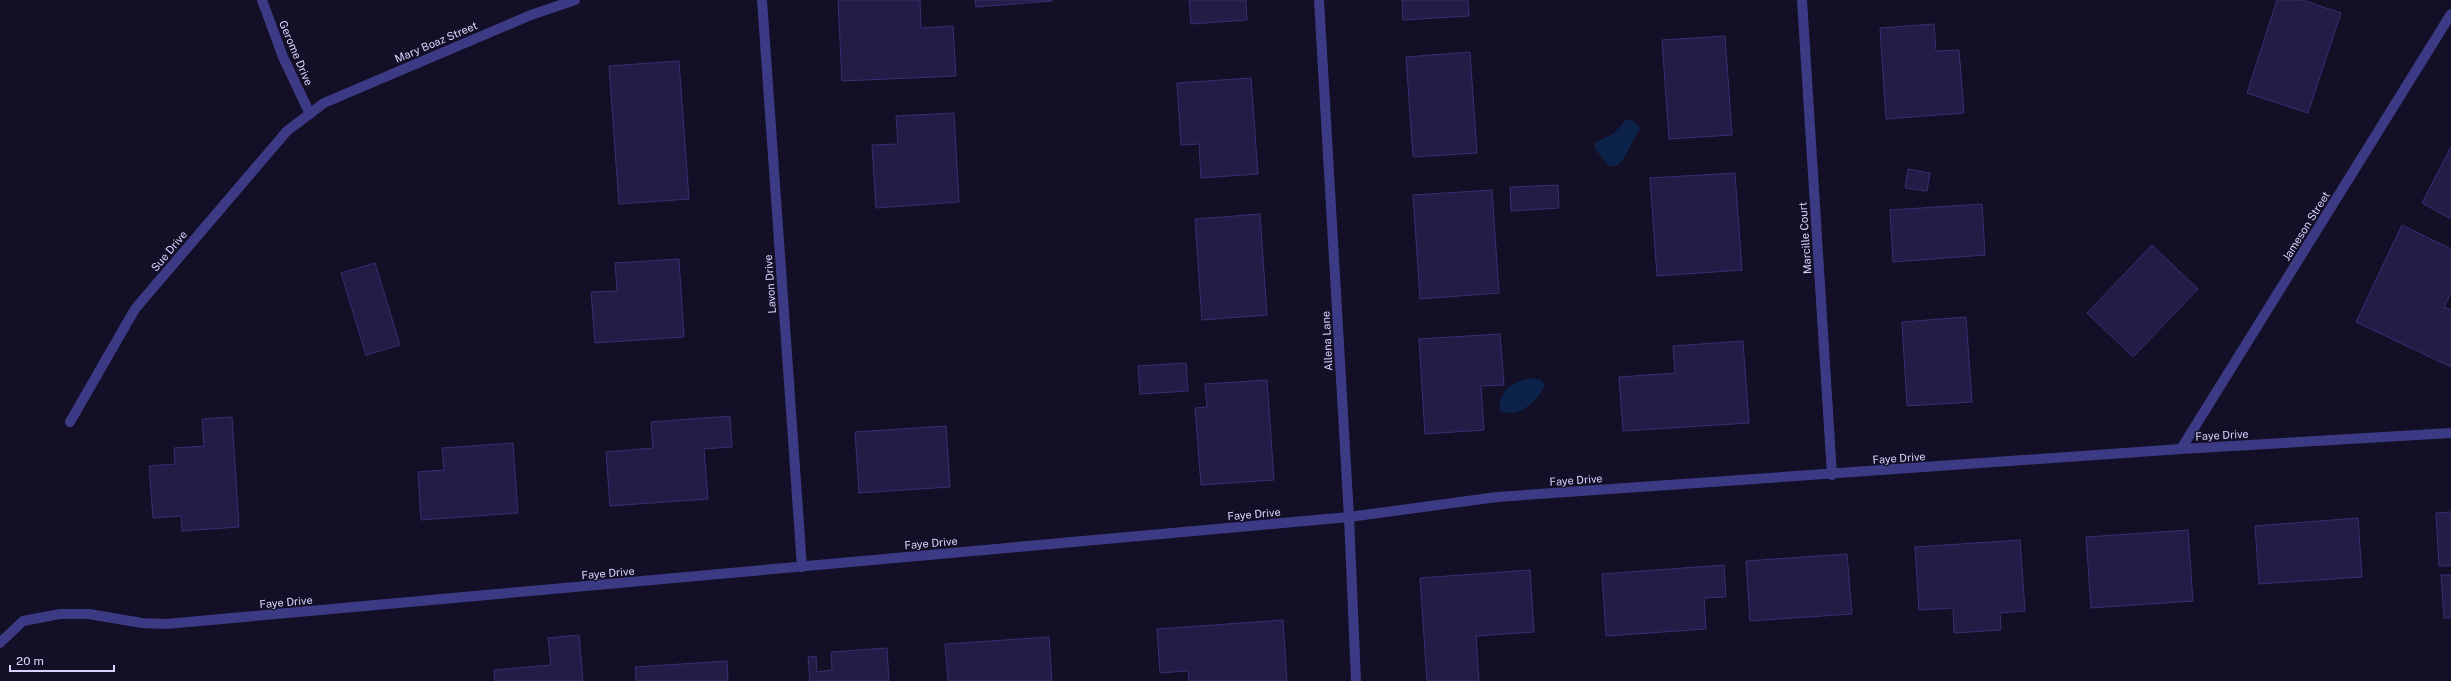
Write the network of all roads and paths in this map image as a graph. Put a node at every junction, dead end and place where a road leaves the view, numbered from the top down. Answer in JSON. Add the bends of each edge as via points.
{"nodes":[{"id":1,"x":262,"y":0,"type":"edge"},
{"id":2,"x":574,"y":0,"type":"edge"},
{"id":3,"x":762,"y":0,"type":"edge"},
{"id":4,"x":1319,"y":0,"type":"edge"},
{"id":5,"x":1802,"y":0,"type":"edge"},
{"id":6,"x":2451,"y":14,"type":"edge"},
{"id":7,"x":310,"y":114,"type":"junction"},
{"id":8,"x":70,"y":422,"type":"dead end"},
{"id":9,"x":2451,"y":433,"type":"edge"},
{"id":10,"x":2181,"y":449,"type":"junction"},
{"id":11,"x":1832,"y":475,"type":"junction"},
{"id":12,"x":1349,"y":517,"type":"junction"},
{"id":13,"x":802,"y":567,"type":"junction"},
{"id":14,"x":0,"y":643,"type":"edge"},
{"id":15,"x":1356,"y":681,"type":"edge"}],
"edges":[{"from":1,"to":7,"type":"street","name":"Gerome Drive","via":[[283,57]]},
{"from":2,"to":7,"type":"street","name":"Mary Boaz Street","via":[[324,102]]},
{"from":3,"to":13,"type":"street","name":"Lavon Drive"},
{"from":4,"to":12,"type":"street","name":"Allena Lane"},
{"from":5,"to":11,"type":"street","name":"Marcille Court"},
{"from":6,"to":10,"type":"street","name":"Jameson Street"},
{"from":7,"to":8,"type":"street","name":"Sue Drive","via":[[287,131],[135,309]]},
{"from":9,"to":10,"type":"street","name":"Faye Drive"},
{"from":10,"to":11,"type":"street","name":"Faye Drive"},
{"from":11,"to":12,"type":"street","name":"Faye Drive","via":[[1497,497]]},
{"from":12,"to":13,"type":"street","name":"Faye Drive"},
{"from":12,"to":15,"type":"street","name":"Allena Lane"},
{"from":13,"to":14,"type":"street","name":"Faye Drive","via":[[166,624],[142,623],[89,614],[60,614],[22,621]]}]}
